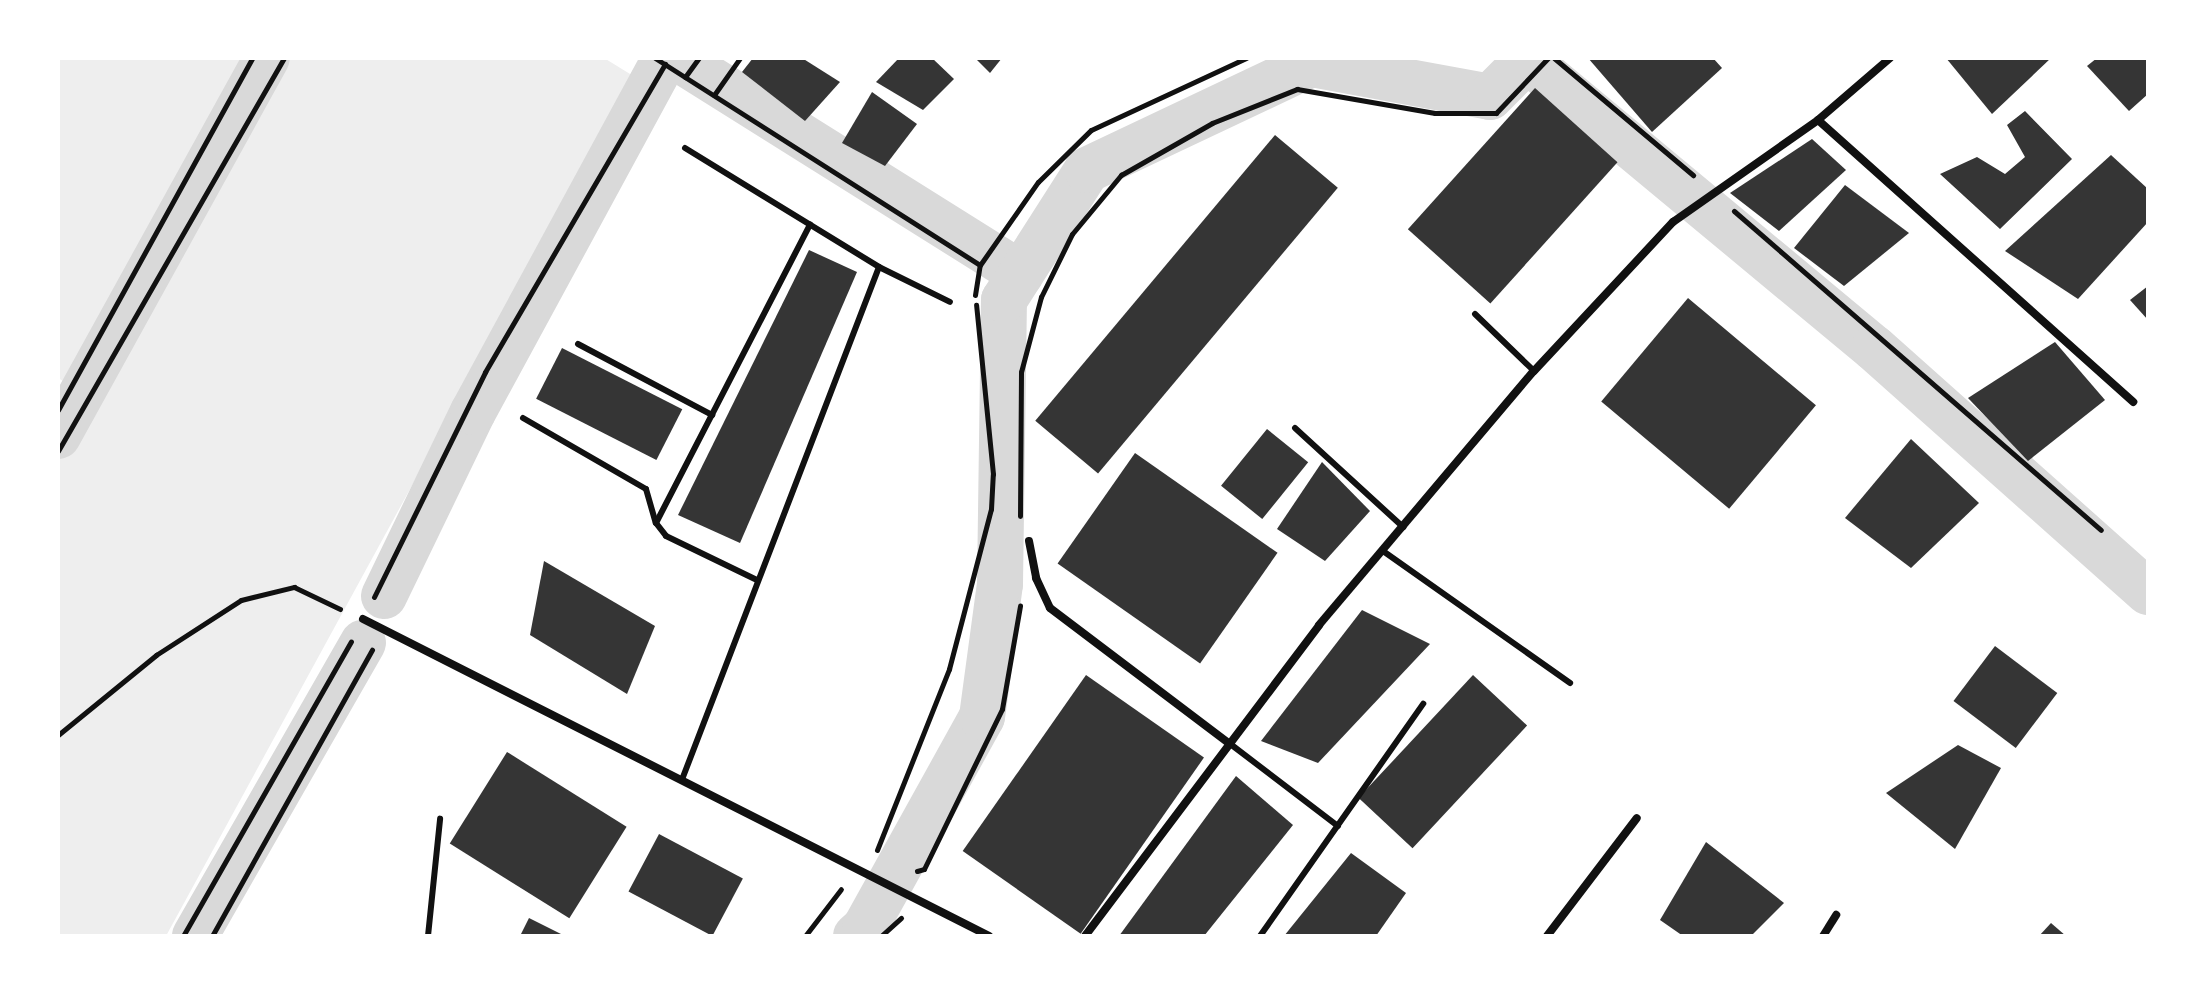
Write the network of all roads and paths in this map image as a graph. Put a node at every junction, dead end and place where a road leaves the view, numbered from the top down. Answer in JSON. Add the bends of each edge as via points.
{"nodes":[{"id":1,"x":252,"y":58,"type":"edge"},
{"id":2,"x":284,"y":58,"type":"edge"},
{"id":3,"x":655,"y":58,"type":"edge"},
{"id":4,"x":699,"y":58,"type":"edge"},
{"id":5,"x":740,"y":58,"type":"edge"},
{"id":6,"x":1246,"y":58,"type":"edge"},
{"id":7,"x":1551,"y":58,"type":"edge"},
{"id":8,"x":1890,"y":58,"type":"edge"},
{"id":9,"x":665,"y":64,"type":"junction"},
{"id":10,"x":685,"y":77,"type":"junction"},
{"id":11,"x":714,"y":95,"type":"junction"},
{"id":12,"x":1818,"y":120,"type":"junction"},
{"id":13,"x":685,"y":148,"type":"dead end"},
{"id":14,"x":1714,"y":193,"type":"junction"},
{"id":15,"x":810,"y":224,"type":"junction"},
{"id":16,"x":980,"y":265,"type":"junction"},
{"id":17,"x":879,"y":267,"type":"junction"},
{"id":18,"x":950,"y":302,"type":"dead end"},
{"id":19,"x":1475,"y":314,"type":"dead end"},
{"id":20,"x":578,"y":344,"type":"dead end"},
{"id":21,"x":1534,"y":371,"type":"junction"},
{"id":22,"x":2133,"y":402,"type":"dead end"},
{"id":23,"x":58,"y":410,"type":"edge"},
{"id":24,"x":712,"y":415,"type":"junction"},
{"id":25,"x":523,"y":418,"type":"dead end"},
{"id":26,"x":1295,"y":428,"type":"dead end"},
{"id":27,"x":58,"y":451,"type":"edge"},
{"id":28,"x":656,"y":523,"type":"junction"},
{"id":29,"x":1403,"y":527,"type":"junction"},
{"id":30,"x":1020,"y":528,"type":"dead end"},
{"id":31,"x":2101,"y":530,"type":"dead end"},
{"id":32,"x":1029,"y":541,"type":"dead end"},
{"id":33,"x":1383,"y":551,"type":"junction"},
{"id":34,"x":757,"y":580,"type":"junction"},
{"id":35,"x":1020,"y":590,"type":"dead end"},
{"id":36,"x":363,"y":619,"type":"junction"},
{"id":37,"x":379,"y":626,"type":"junction"},
{"id":38,"x":1570,"y":683,"type":"dead end"},
{"id":39,"x":1423,"y":704,"type":"dead end"},
{"id":40,"x":58,"y":735,"type":"edge"},
{"id":41,"x":1227,"y":742,"type":"junction"},
{"id":42,"x":683,"y":777,"type":"junction"},
{"id":43,"x":1637,"y":818,"type":"dead end"},
{"id":44,"x":440,"y":819,"type":"dead end"},
{"id":45,"x":1338,"y":826,"type":"junction"},
{"id":46,"x":884,"y":862,"type":"dead end"},
{"id":47,"x":909,"y":874,"type":"dead end"},
{"id":48,"x":856,"y":889,"type":"dead end"},
{"id":49,"x":896,"y":904,"type":"dead end"},
{"id":50,"x":1836,"y":915,"type":"dead end"},
{"id":51,"x":183,"y":936,"type":"edge"},
{"id":52,"x":212,"y":936,"type":"edge"},
{"id":53,"x":428,"y":936,"type":"edge"},
{"id":54,"x":805,"y":936,"type":"edge"},
{"id":55,"x":881,"y":936,"type":"edge"},
{"id":56,"x":989,"y":936,"type":"edge"},
{"id":57,"x":1085,"y":936,"type":"edge"},
{"id":58,"x":1260,"y":936,"type":"edge"},
{"id":59,"x":1547,"y":936,"type":"edge"},
{"id":60,"x":1823,"y":936,"type":"edge"}],
"edges":[{"from":1,"to":23,"type":"path"},
{"from":2,"to":27,"type":"path"},
{"from":3,"to":9,"type":"path"},
{"from":4,"to":10,"type":"path"},
{"from":5,"to":11,"type":"path"},
{"from":6,"to":16,"type":"path","via":[[1091,130],[1038,182]]},
{"from":7,"to":14,"type":"path"},
{"from":7,"to":30,"type":"path","via":[[1496,113],[1435,113],[1297,89],[1212,123],[1121,175],[1072,234],[1041,297],[1021,372]]},
{"from":8,"to":12,"type":"street"},
{"from":9,"to":10,"type":"path"},
{"from":9,"to":36,"type":"path","via":[[485,372]]},
{"from":10,"to":11,"type":"path"},
{"from":11,"to":16,"type":"path"},
{"from":12,"to":14,"type":"street"},
{"from":12,"to":22,"type":"street"},
{"from":13,"to":15,"type":"lane"},
{"from":14,"to":21,"type":"street","via":[[1673,222]]},
{"from":14,"to":31,"type":"path"},
{"from":15,"to":17,"type":"lane"},
{"from":15,"to":24,"type":"lane"},
{"from":16,"to":46,"type":"path","via":[[975,291],[993,474],[991,509],[949,669],[880,832],[876,848]]},
{"from":17,"to":18,"type":"lane"},
{"from":17,"to":34,"type":"lane"},
{"from":19,"to":21,"type":"lane"},
{"from":20,"to":24,"type":"lane"},
{"from":21,"to":29,"type":"street"},
{"from":24,"to":28,"type":"lane"},
{"from":25,"to":28,"type":"lane","via":[[646,489]]},
{"from":26,"to":29,"type":"lane"},
{"from":28,"to":34,"type":"lane","via":[[666,536]]},
{"from":29,"to":33,"type":"street"},
{"from":32,"to":41,"type":"street","via":[[1036,578],[1050,608]]},
{"from":33,"to":38,"type":"lane"},
{"from":33,"to":41,"type":"street"},
{"from":34,"to":42,"type":"lane"},
{"from":35,"to":47,"type":"path","via":[[1016,650],[1002,709],[924,869]]},
{"from":36,"to":37,"type":"street"},
{"from":36,"to":40,"type":"path","via":[[294,587],[241,600],[156,655]]},
{"from":36,"to":51,"type":"path"},
{"from":37,"to":42,"type":"street"},
{"from":37,"to":52,"type":"path","via":[[373,648]]},
{"from":39,"to":45,"type":"lane"},
{"from":41,"to":45,"type":"lane"},
{"from":41,"to":57,"type":"street"},
{"from":42,"to":56,"type":"street"},
{"from":43,"to":59,"type":"street"},
{"from":44,"to":53,"type":"lane"},
{"from":45,"to":58,"type":"lane"},
{"from":48,"to":54,"type":"path","via":[[839,889]]},
{"from":49,"to":55,"type":"path","via":[[903,914]]},
{"from":50,"to":60,"type":"street"}]}
